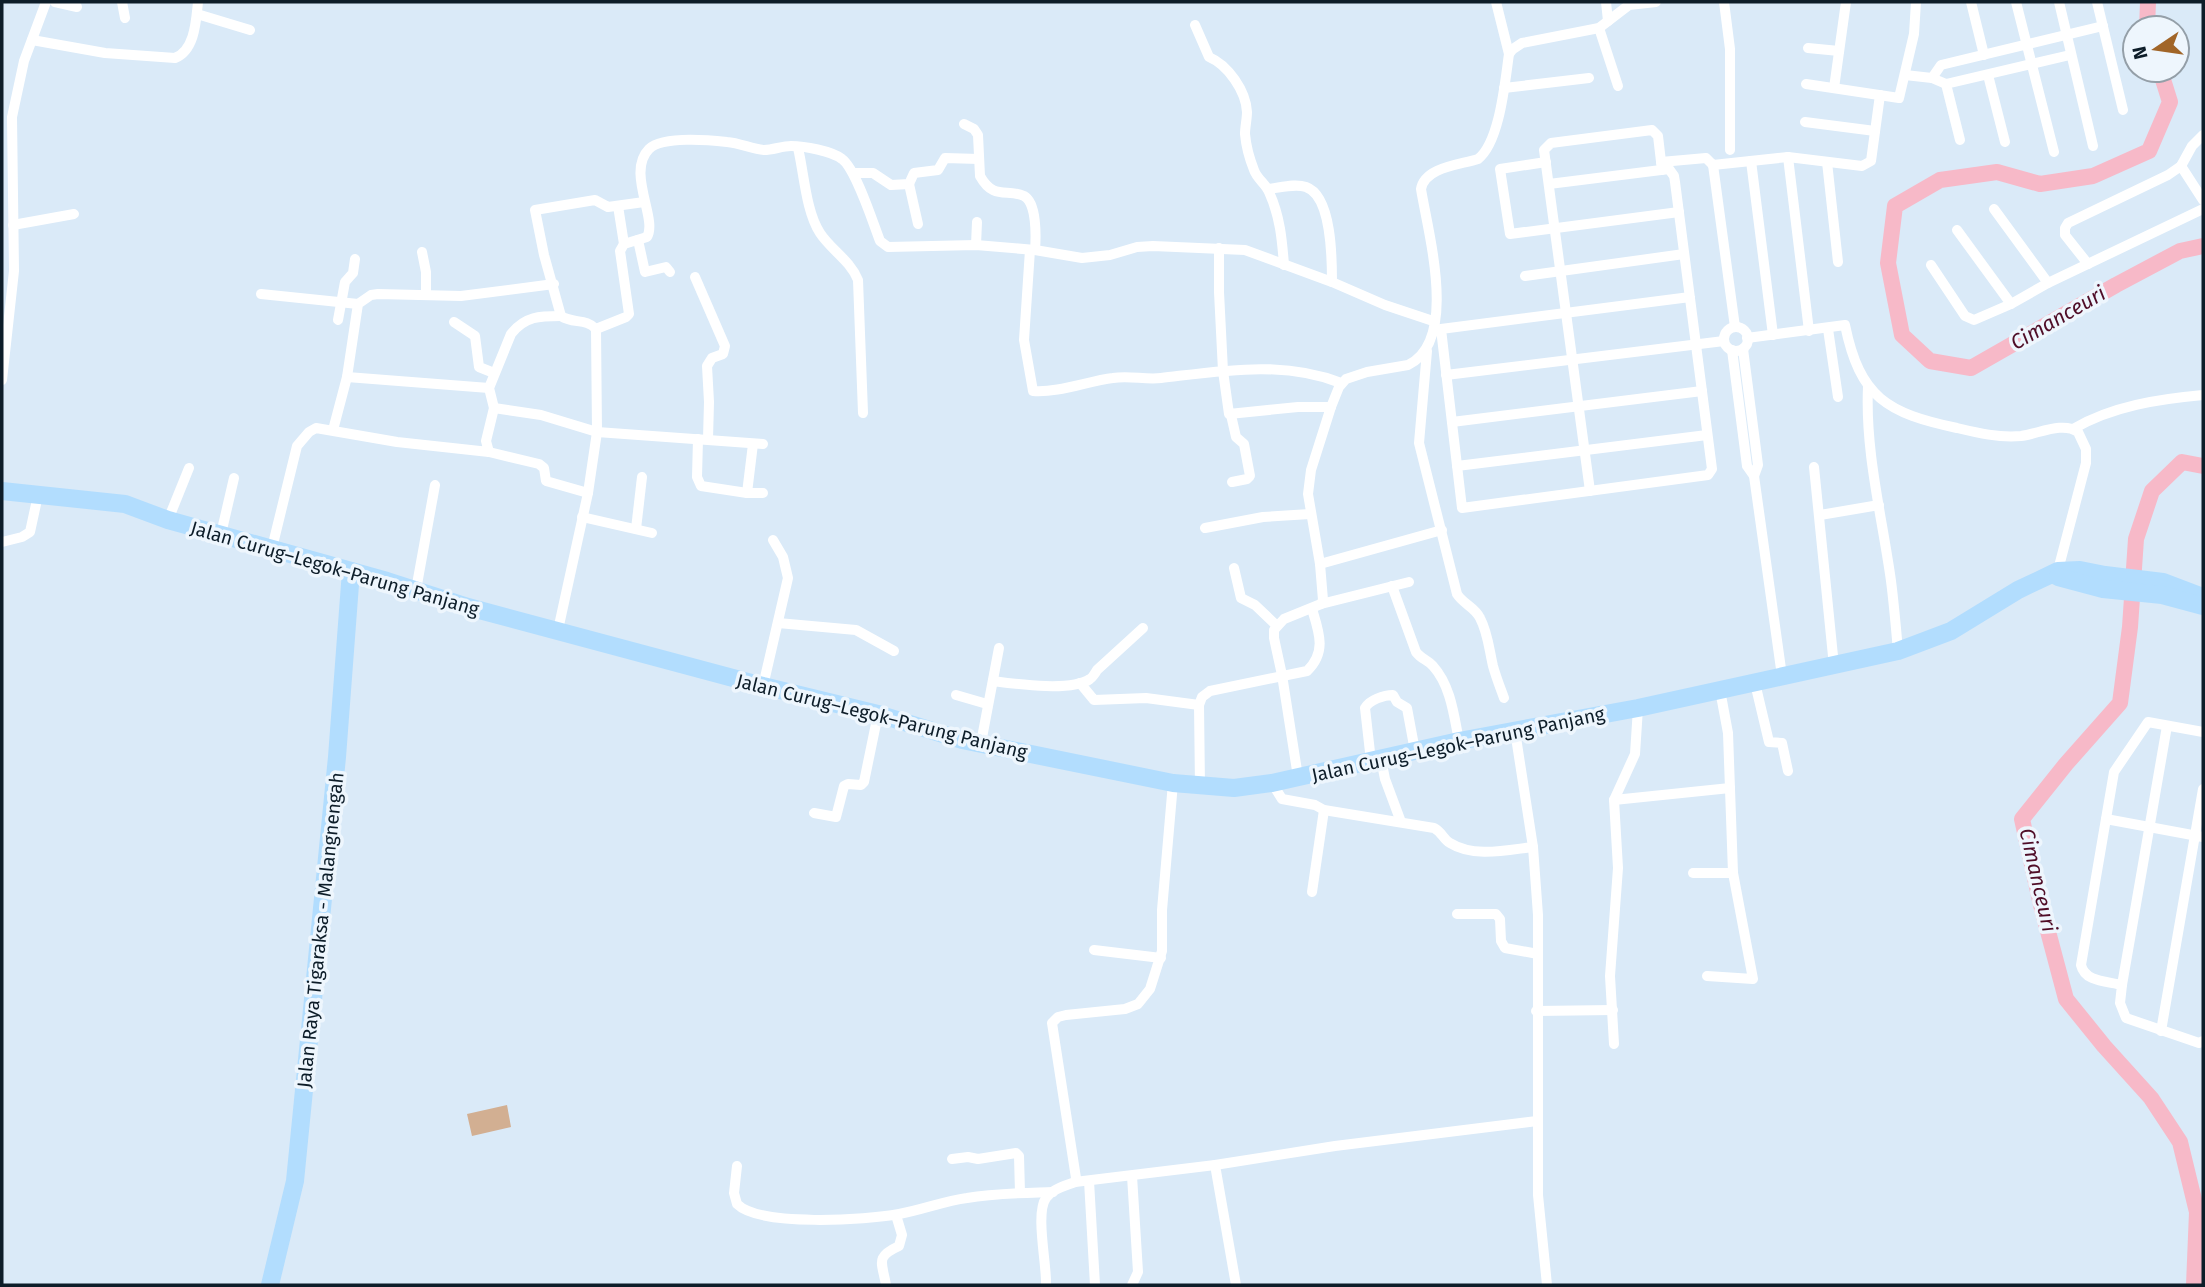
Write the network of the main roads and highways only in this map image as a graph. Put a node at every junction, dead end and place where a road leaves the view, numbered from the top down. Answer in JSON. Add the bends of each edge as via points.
{"nodes":[{"id":1,"x":2,"y":491,"type":"edge"},
{"id":2,"x":351,"y":571,"type":"junction"},
{"id":3,"x":2163,"y":588,"type":"junction"},
{"id":4,"x":2203,"y":597,"type":"edge"},
{"id":5,"x":2203,"y":606,"type":"edge"},
{"id":6,"x":270,"y":1285,"type":"edge"}],
"edges":[{"from":1,"to":2,"type":"main road","name":"Jalan Curug–Legok–Parung Panjang","via":[[125,504]]},
{"from":2,"to":3,"type":"main road","name":"Jalan Curug–Legok–Parung Panjang","via":[[468,607],[962,740],[1173,783],[1234,788],[1898,651],[1951,631],[2018,590],[2054,575],[2080,570],[2104,582]]},
{"from":2,"to":6,"type":"main road","name":"Jalan Raya Tigaraksa - Malangnengah","via":[[295,1181]]},
{"from":3,"to":4,"type":"main road"},
{"from":3,"to":5,"type":"main road"}]}
